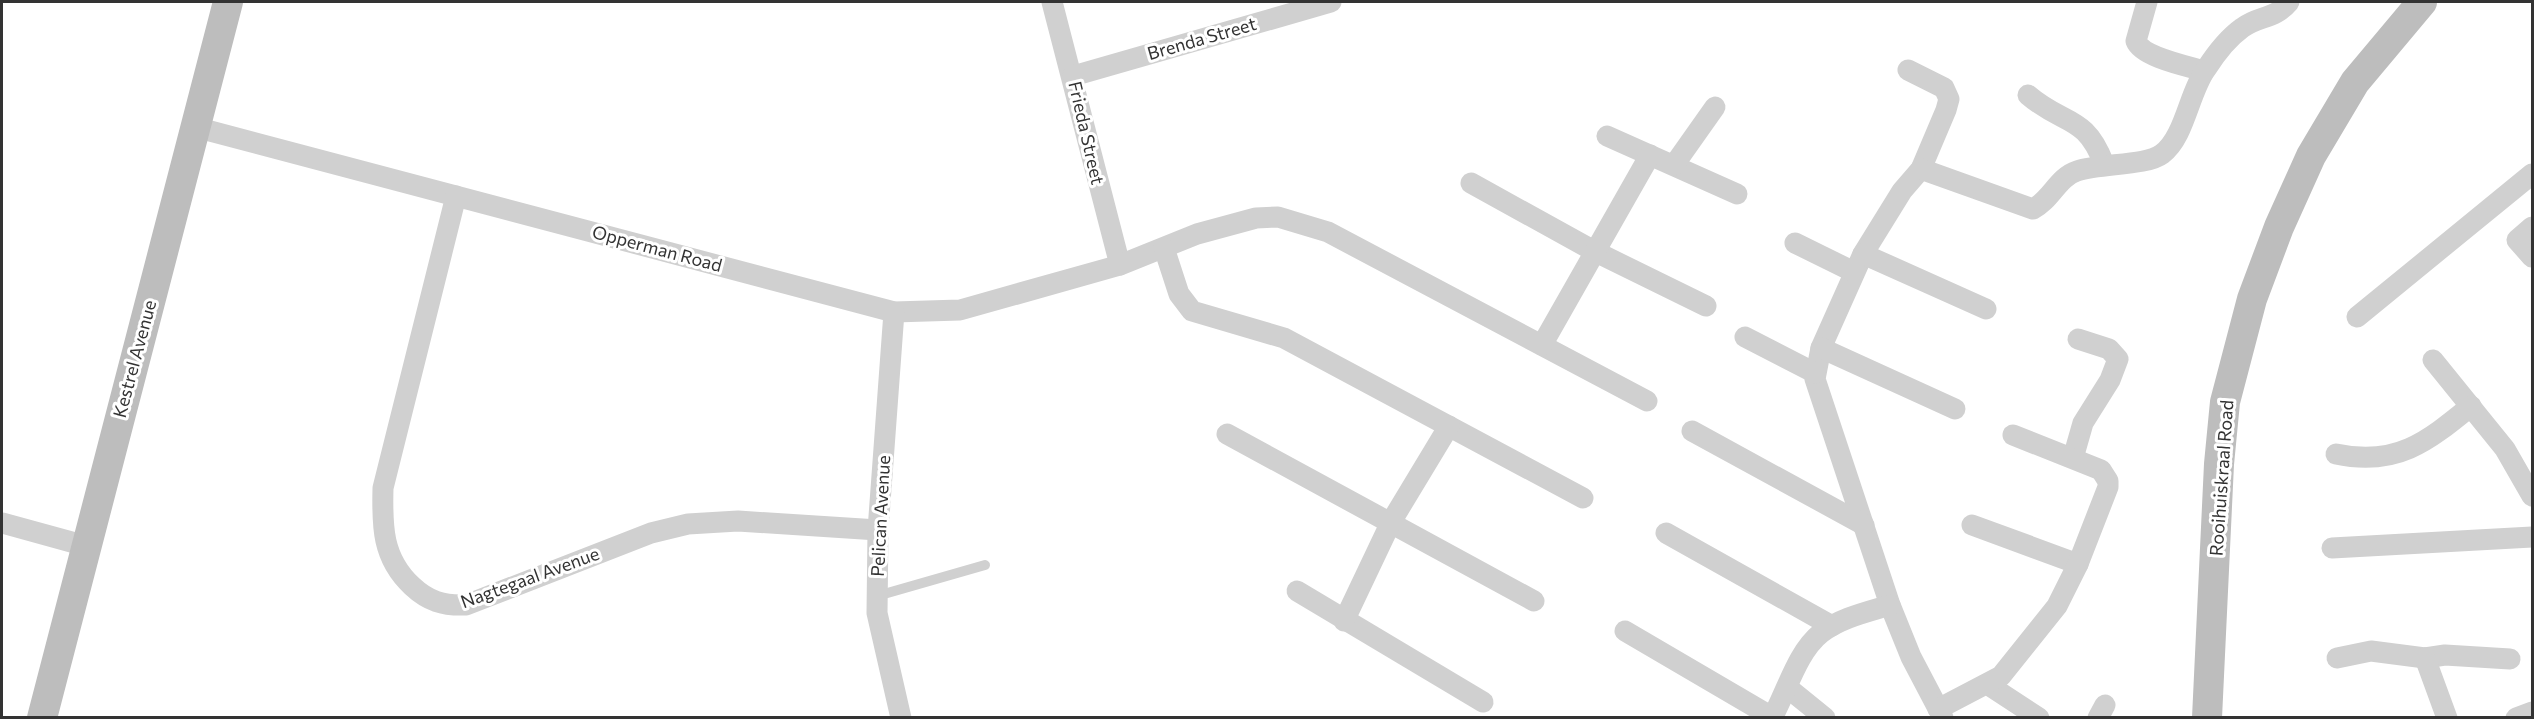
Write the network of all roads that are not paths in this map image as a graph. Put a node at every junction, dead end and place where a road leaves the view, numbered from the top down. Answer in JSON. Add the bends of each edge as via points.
{"nodes":[{"id":1,"x":228,"y":2,"type":"edge"},
{"id":2,"x":1052,"y":2,"type":"edge"},
{"id":3,"x":1331,"y":2,"type":"edge"},
{"id":4,"x":2147,"y":2,"type":"edge"},
{"id":5,"x":2289,"y":2,"type":"edge"},
{"id":6,"x":2422,"y":2,"type":"edge"},
{"id":7,"x":1908,"y":70,"type":"dead end"},
{"id":8,"x":2204,"y":71,"type":"junction"},
{"id":9,"x":1073,"y":76,"type":"junction"},
{"id":10,"x":2028,"y":95,"type":"dead end"},
{"id":11,"x":1715,"y":107,"type":"dead end"},
{"id":12,"x":195,"y":127,"type":"junction"},
{"id":13,"x":1607,"y":136,"type":"dead end"},
{"id":14,"x":1650,"y":155,"type":"junction"},
{"id":15,"x":2104,"y":164,"type":"junction"},
{"id":16,"x":1674,"y":165,"type":"junction"},
{"id":17,"x":1921,"y":169,"type":"junction"},
{"id":18,"x":2532,"y":174,"type":"edge"},
{"id":19,"x":1471,"y":183,"type":"dead end"},
{"id":20,"x":1737,"y":194,"type":"dead end"},
{"id":21,"x":456,"y":196,"type":"junction"},
{"id":22,"x":2532,"y":226,"type":"edge"},
{"id":23,"x":1795,"y":243,"type":"dead end"},
{"id":24,"x":1164,"y":248,"type":"junction"},
{"id":25,"x":1594,"y":251,"type":"junction"},
{"id":26,"x":2532,"y":257,"type":"edge"},
{"id":27,"x":1858,"y":263,"type":"junction"},
{"id":28,"x":1119,"y":265,"type":"junction"},
{"id":29,"x":1706,"y":306,"type":"dead end"},
{"id":30,"x":1986,"y":309,"type":"dead end"},
{"id":31,"x":894,"y":312,"type":"junction"},
{"id":32,"x":2357,"y":317,"type":"dead end"},
{"id":33,"x":1745,"y":337,"type":"dead end"},
{"id":34,"x":2078,"y":339,"type":"dead end"},
{"id":35,"x":1542,"y":345,"type":"junction"},
{"id":36,"x":1821,"y":348,"type":"junction"},
{"id":37,"x":2433,"y":360,"type":"dead end"},
{"id":38,"x":1815,"y":373,"type":"junction"},
{"id":39,"x":1647,"y":401,"type":"dead end"},
{"id":40,"x":2472,"y":406,"type":"junction"},
{"id":41,"x":1954,"y":409,"type":"dead end"},
{"id":42,"x":1449,"y":426,"type":"junction"},
{"id":43,"x":1692,"y":431,"type":"dead end"},
{"id":44,"x":1227,"y":434,"type":"dead end"},
{"id":45,"x":2013,"y":435,"type":"dead end"},
{"id":46,"x":2336,"y":454,"type":"dead end"},
{"id":47,"x":2073,"y":458,"type":"junction"},
{"id":48,"x":2532,"y":496,"type":"edge"},
{"id":49,"x":1583,"y":498,"type":"dead end"},
{"id":50,"x":1391,"y":522,"type":"junction"},
{"id":51,"x":2,"y":523,"type":"edge"},
{"id":52,"x":1864,"y":525,"type":"junction"},
{"id":53,"x":1972,"y":525,"type":"dead end"},
{"id":54,"x":878,"y":530,"type":"junction"},
{"id":55,"x":1666,"y":533,"type":"dead end"},
{"id":56,"x":2532,"y":537,"type":"edge"},
{"id":57,"x":86,"y":546,"type":"junction"},
{"id":58,"x":2332,"y":548,"type":"dead end"},
{"id":59,"x":2078,"y":564,"type":"junction"},
{"id":60,"x":985,"y":565,"type":"dead end"},
{"id":61,"x":1297,"y":591,"type":"dead end"},
{"id":62,"x":877,"y":596,"type":"junction"},
{"id":63,"x":1534,"y":601,"type":"dead end"},
{"id":64,"x":1890,"y":604,"type":"junction"},
{"id":65,"x":1344,"y":621,"type":"junction"},
{"id":66,"x":1832,"y":626,"type":"junction"},
{"id":67,"x":1625,"y":631,"type":"dead end"},
{"id":68,"x":2337,"y":658,"type":"dead end"},
{"id":69,"x":2425,"y":658,"type":"junction"},
{"id":70,"x":2510,"y":659,"type":"dead end"},
{"id":71,"x":1987,"y":684,"type":"junction"},
{"id":72,"x":1788,"y":688,"type":"junction"},
{"id":73,"x":1483,"y":702,"type":"dead end"},
{"id":74,"x":2532,"y":712,"type":"edge"},
{"id":75,"x":1940,"y":713,"type":"edge"},
{"id":76,"x":42,"y":717,"type":"edge"},
{"id":77,"x":901,"y":717,"type":"edge"},
{"id":78,"x":1772,"y":717,"type":"edge"},
{"id":79,"x":1825,"y":717,"type":"edge"},
{"id":80,"x":2039,"y":717,"type":"edge"},
{"id":81,"x":2207,"y":717,"type":"edge"},
{"id":82,"x":2447,"y":717,"type":"edge"},
{"id":83,"x":2516,"y":717,"type":"edge"}],
"edges":[{"from":1,"to":12,"type":"main road","name":"Kestrel Avenue"},
{"from":2,"to":9,"type":"street","name":"Frieda Street"},
{"from":3,"to":9,"type":"street","name":"Brenda Street"},
{"from":4,"to":8,"type":"street","via":[[2136,40],[2138,46]]},
{"from":5,"to":8,"type":"street","via":[[2271,17],[2242,28]]},
{"from":6,"to":81,"type":"main road","name":"Rooihuiskraal Road","via":[[2355,82],[2311,156],[2252,299],[2225,402]]},
{"from":7,"to":17,"type":"street","via":[[1937,82],[1949,99]]},
{"from":8,"to":15,"type":"street","via":[[2167,150],[2145,161]]},
{"from":9,"to":28,"type":"street","name":"Frieda Street"},
{"from":10,"to":15,"type":"street","via":[[2046,110],[2085,130],[2096,143]]},
{"from":11,"to":16,"type":"street"},
{"from":12,"to":21,"type":"street","name":"Opperman Road"},
{"from":12,"to":57,"type":"main road","name":"Kestrel Avenue"},
{"from":13,"to":14,"type":"street"},
{"from":14,"to":16,"type":"street"},
{"from":14,"to":25,"type":"street"},
{"from":15,"to":17,"type":"street","via":[[2067,176],[2040,206],[2028,209]]},
{"from":16,"to":20,"type":"street"},
{"from":17,"to":27,"type":"street","via":[[1902,191]]},
{"from":18,"to":32,"type":"street"},
{"from":19,"to":25,"type":"street"},
{"from":21,"to":31,"type":"street","name":"Opperman Road"},
{"from":21,"to":54,"type":"street","name":"Nagtegaal Avenue","via":[[383,488],[382,526],[387,552],[399,573],[422,595],[439,604],[466,605],[651,533],[688,524],[738,521]]},
{"from":22,"to":26,"type":"street","via":[[2517,240]]},
{"from":23,"to":27,"type":"street"},
{"from":24,"to":28,"type":"street","name":"Opperman Road"},
{"from":24,"to":35,"type":"street","name":"Opperman Road","via":[[1197,234],[1256,218],[1270,216],[1294,221],[1328,232]]},
{"from":24,"to":42,"type":"street","via":[[1179,294],[1192,311],[1284,338]]},
{"from":25,"to":29,"type":"street"},
{"from":25,"to":35,"type":"street"},
{"from":27,"to":30,"type":"street"},
{"from":27,"to":36,"type":"street"},
{"from":28,"to":31,"type":"street","name":"Opperman Road","via":[[960,310]]},
{"from":31,"to":54,"type":"street","name":"Pelican Avenue"},
{"from":33,"to":38,"type":"street"},
{"from":34,"to":47,"type":"street","via":[[2109,350],[2118,359],[2110,380],[2083,423]]},
{"from":35,"to":39,"type":"street","name":"Opperman Road"},
{"from":36,"to":38,"type":"street"},
{"from":36,"to":41,"type":"street"},
{"from":37,"to":40,"type":"street"},
{"from":38,"to":52,"type":"street","via":[[1817,393]]},
{"from":40,"to":46,"type":"street","via":[[2430,440],[2408,450],[2364,458]]},
{"from":40,"to":48,"type":"street","via":[[2505,449]]},
{"from":42,"to":49,"type":"street"},
{"from":42,"to":50,"type":"street"},
{"from":43,"to":52,"type":"street"},
{"from":44,"to":50,"type":"street"},
{"from":45,"to":47,"type":"street"},
{"from":47,"to":59,"type":"street","via":[[2101,471],[2108,481],[2099,516]]},
{"from":50,"to":63,"type":"street"},
{"from":50,"to":65,"type":"street"},
{"from":51,"to":57,"type":"street"},
{"from":52,"to":64,"type":"street"},
{"from":53,"to":59,"type":"street"},
{"from":54,"to":62,"type":"street","name":"Pelican Avenue"},
{"from":55,"to":66,"type":"street"},
{"from":56,"to":58,"type":"street"},
{"from":57,"to":76,"type":"main road","name":"Kestrel Avenue"},
{"from":59,"to":71,"type":"street","via":[[2057,606],[2001,676]]},
{"from":60,"to":62,"type":"lane"},
{"from":61,"to":65,"type":"street"},
{"from":62,"to":77,"type":"street","name":"Pelican Avenue","via":[[877,613]]},
{"from":64,"to":66,"type":"street"},
{"from":64,"to":75,"type":"street","via":[[1911,657]]},
{"from":65,"to":73,"type":"street"},
{"from":66,"to":72,"type":"street","via":[[1815,639]]},
{"from":67,"to":78,"type":"street"},
{"from":68,"to":69,"type":"street","via":[[2371,651]]},
{"from":69,"to":70,"type":"street","via":[[2445,655]]},
{"from":69,"to":82,"type":"street"},
{"from":71,"to":75,"type":"street"},
{"from":71,"to":80,"type":"street"},
{"from":72,"to":78,"type":"street"},
{"from":72,"to":79,"type":"street"},
{"from":74,"to":83,"type":"street"}]}
